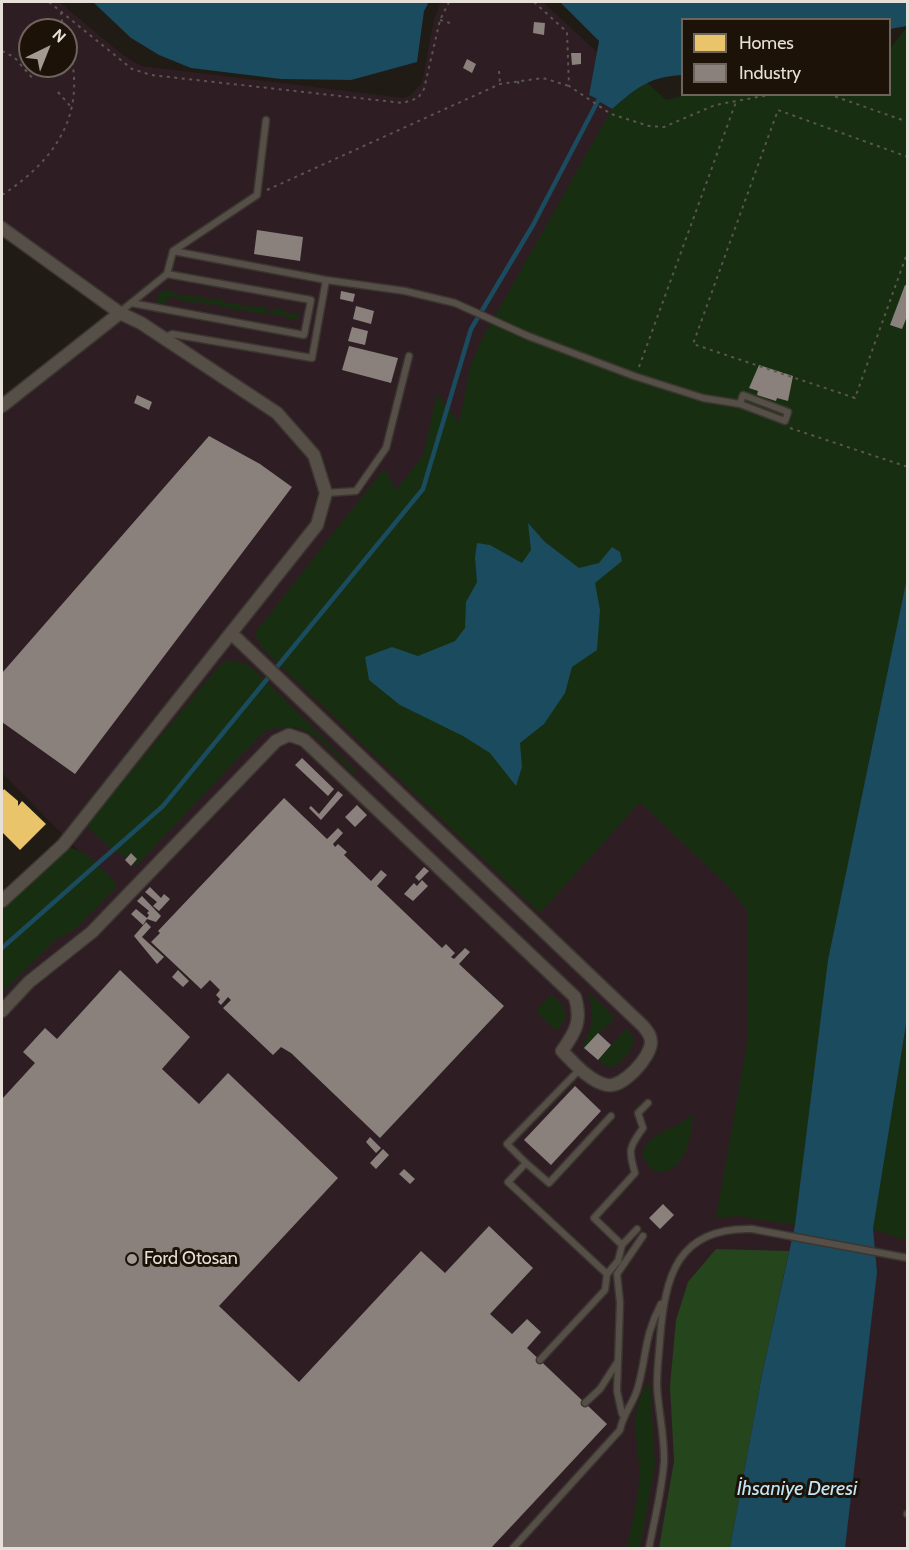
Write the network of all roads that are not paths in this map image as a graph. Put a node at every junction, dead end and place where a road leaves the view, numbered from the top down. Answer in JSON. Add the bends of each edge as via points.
{"nodes":[{"id":1,"x":266,"y":120,"type":"dead end"},
{"id":2,"x":2,"y":228,"type":"edge"},
{"id":3,"x":173,"y":251,"type":"junction"},
{"id":4,"x":167,"y":274,"type":"junction"},
{"id":5,"x":326,"y":280,"type":"junction"},
{"id":6,"x":131,"y":303,"type":"junction"},
{"id":7,"x":120,"y":313,"type":"junction"},
{"id":8,"x":163,"y":338,"type":"junction"},
{"id":9,"x":409,"y":356,"type":"dead end"},
{"id":10,"x":2,"y":406,"type":"edge"},
{"id":11,"x":785,"y":421,"type":"road end"},
{"id":12,"x":326,"y":493,"type":"junction"},
{"id":13,"x":231,"y":633,"type":"junction"},
{"id":14,"x":2,"y":901,"type":"edge"},
{"id":15,"x":2,"y":1011,"type":"edge"},
{"id":16,"x":581,"y":1069,"type":"junction"},
{"id":17,"x":648,"y":1103,"type":"dead end"},
{"id":18,"x":611,"y":1116,"type":"dead end"},
{"id":19,"x":526,"y":1163,"type":"junction"},
{"id":20,"x":637,"y":1229,"type":"dead end"},
{"id":21,"x":643,"y":1236,"type":"dead end"},
{"id":22,"x":622,"y":1245,"type":"junction"},
{"id":23,"x":908,"y":1258,"type":"edge"},
{"id":24,"x":607,"y":1274,"type":"junction"},
{"id":25,"x":663,"y":1301,"type":"junction"},
{"id":26,"x":540,"y":1360,"type":"dead end"},
{"id":27,"x":618,"y":1360,"type":"junction"},
{"id":28,"x":585,"y":1403,"type":"dead end"},
{"id":29,"x":622,"y":1415,"type":"junction"},
{"id":30,"x":513,"y":1548,"type":"edge"},
{"id":31,"x":649,"y":1548,"type":"edge"}],
"edges":[{"from":1,"to":3,"type":"lane","via":[[257,195]]},
{"from":2,"to":7,"type":"street"},
{"from":3,"to":4,"type":"lane"},
{"from":3,"to":5,"type":"lane"},
{"from":4,"to":6,"type":"lane"},
{"from":4,"to":6,"type":"lane","via":[[311,300],[304,335]]},
{"from":5,"to":8,"type":"lane","via":[[312,358],[172,334]]},
{"from":5,"to":11,"type":"lane","via":[[405,291],[468,307],[494,322],[636,376],[703,398],[740,404]]},
{"from":6,"to":7,"type":"lane"},
{"from":7,"to":8,"type":"street"},
{"from":7,"to":10,"type":"street"},
{"from":8,"to":12,"type":"street","via":[[277,413],[314,455]]},
{"from":9,"to":12,"type":"lane","via":[[386,448],[357,491]]},
{"from":12,"to":13,"type":"street","via":[[317,525]]},
{"from":13,"to":14,"type":"street","via":[[63,845]]},
{"from":13,"to":16,"type":"street","via":[[651,1036],[648,1055],[621,1084],[601,1084]]},
{"from":15,"to":16,"type":"street","via":[[29,982],[92,932],[276,741],[289,735],[304,740],[575,996],[580,1014],[578,1029],[562,1051]]},
{"from":16,"to":19,"type":"lane","via":[[507,1144]]},
{"from":17,"to":22,"type":"lane","via":[[638,1113],[643,1128],[629,1153],[635,1173],[594,1218]]},
{"from":18,"to":19,"type":"lane","via":[[549,1183]]},
{"from":19,"to":24,"type":"lane","via":[[508,1182]]},
{"from":20,"to":22,"type":"lane"},
{"from":21,"to":27,"type":"lane","via":[[617,1274]]},
{"from":22,"to":24,"type":"lane","via":[[618,1261]]},
{"from":23,"to":25,"type":"lane","via":[[730,1228],[712,1233],[688,1249],[672,1274]]},
{"from":24,"to":26,"type":"lane","via":[[605,1290]]},
{"from":25,"to":29,"type":"lane","via":[[648,1327],[637,1389]]},
{"from":25,"to":31,"type":"lane","via":[[657,1383],[664,1462]]},
{"from":27,"to":28,"type":"lane","via":[[600,1389]]},
{"from":27,"to":29,"type":"lane","via":[[617,1391]]},
{"from":29,"to":30,"type":"lane","via":[[620,1430]]}]}
